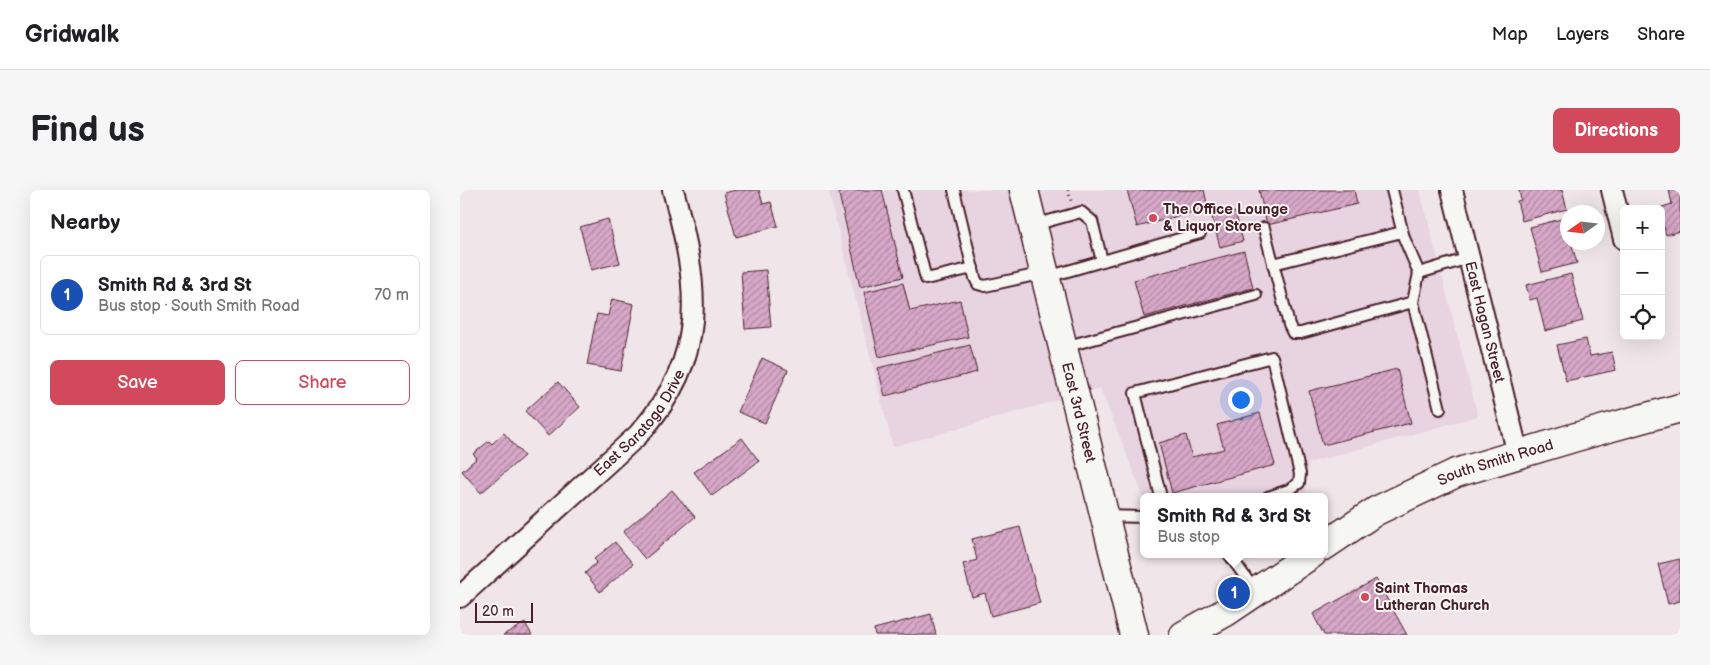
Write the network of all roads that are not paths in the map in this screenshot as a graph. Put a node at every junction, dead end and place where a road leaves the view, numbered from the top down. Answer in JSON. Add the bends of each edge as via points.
{"nodes":[{"id":1,"x":673,"y":190,"type":"edge"},
{"id":2,"x":904,"y":190,"type":"edge"},
{"id":3,"x":954,"y":190,"type":"edge"},
{"id":4,"x":1024,"y":190,"type":"edge"},
{"id":5,"x":1392,"y":190,"type":"edge"},
{"id":6,"x":1452,"y":190,"type":"edge"},
{"id":7,"x":1612,"y":190,"type":"edge"},
{"id":8,"x":1620,"y":223,"type":"edge"},
{"id":9,"x":1033,"y":225,"type":"junction"},
{"id":10,"x":1264,"y":228,"type":"dead end"},
{"id":11,"x":1402,"y":232,"type":"junction"},
{"id":12,"x":1200,"y":233,"type":"dead end"},
{"id":13,"x":1469,"y":258,"type":"junction"},
{"id":14,"x":1102,"y":261,"type":"junction"},
{"id":15,"x":1273,"y":264,"type":"junction"},
{"id":16,"x":972,"y":268,"type":"junction"},
{"id":17,"x":1419,"y":273,"type":"junction"},
{"id":18,"x":1045,"y":275,"type":"junction"},
{"id":19,"x":1256,"y":295,"type":"dead end"},
{"id":20,"x":1413,"y":302,"type":"junction"},
{"id":21,"x":1063,"y":347,"type":"junction"},
{"id":22,"x":1680,"y":408,"type":"edge"},
{"id":23,"x":1440,"y":409,"type":"dead end"},
{"id":24,"x":1518,"y":454,"type":"junction"},
{"id":25,"x":1160,"y":493,"type":"edge"},
{"id":26,"x":1280,"y":493,"type":"edge"},
{"id":27,"x":1105,"y":516,"type":"junction"},
{"id":28,"x":1140,"y":517,"type":"edge"},
{"id":29,"x":1328,"y":543,"type":"edge"},
{"id":30,"x":1232,"y":558,"type":"edge"},
{"id":31,"x":1306,"y":558,"type":"edge"},
{"id":32,"x":1255,"y":592,"type":"junction"},
{"id":33,"x":460,"y":597,"type":"edge"},
{"id":34,"x":1134,"y":635,"type":"edge"},
{"id":35,"x":1184,"y":635,"type":"edge"}],
"edges":[{"from":1,"to":33,"type":"street","name":"East Saratoga Drive","via":[[688,246],[694,296],[687,355],[678,379],[655,417],[638,435]]},
{"from":2,"to":16,"type":"lane","via":[[926,279]]},
{"from":3,"to":16,"type":"lane"},
{"from":4,"to":9,"type":"main road","name":"East 3rd Street"},
{"from":5,"to":11,"type":"lane"},
{"from":6,"to":13,"type":"street","name":"East Hagan Street"},
{"from":7,"to":8,"type":"street"},
{"from":9,"to":14,"type":"lane","via":[[1081,212],[1092,221]]},
{"from":9,"to":18,"type":"main road","name":"East 3rd Street"},
{"from":10,"to":15,"type":"lane"},
{"from":11,"to":15,"type":"lane"},
{"from":11,"to":17,"type":"lane"},
{"from":12,"to":14,"type":"lane"},
{"from":13,"to":17,"type":"lane"},
{"from":13,"to":24,"type":"street","name":"East Hagan Street"},
{"from":14,"to":18,"type":"lane"},
{"from":15,"to":20,"type":"lane","via":[[1294,333]]},
{"from":16,"to":18,"type":"lane","via":[[978,284],[985,286]]},
{"from":17,"to":20,"type":"lane"},
{"from":18,"to":21,"type":"main road","name":"East 3rd Street"},
{"from":19,"to":21,"type":"lane"},
{"from":20,"to":23,"type":"lane"},
{"from":21,"to":27,"type":"main road","name":"East 3rd Street"},
{"from":22,"to":24,"type":"main road","name":"South Smith Road"},
{"from":24,"to":29,"type":"main road","name":"South Smith Road","via":[[1420,489],[1376,511]]},
{"from":25,"to":26,"type":"lane","via":[[1134,393],[1272,356],[1300,474],[1299,483]]},
{"from":27,"to":28,"type":"lane"},
{"from":27,"to":34,"type":"main road","name":"East 3rd Street"},
{"from":30,"to":32,"type":"lane"},
{"from":31,"to":32,"type":"main road"},
{"from":32,"to":35,"type":"main road"}]}
